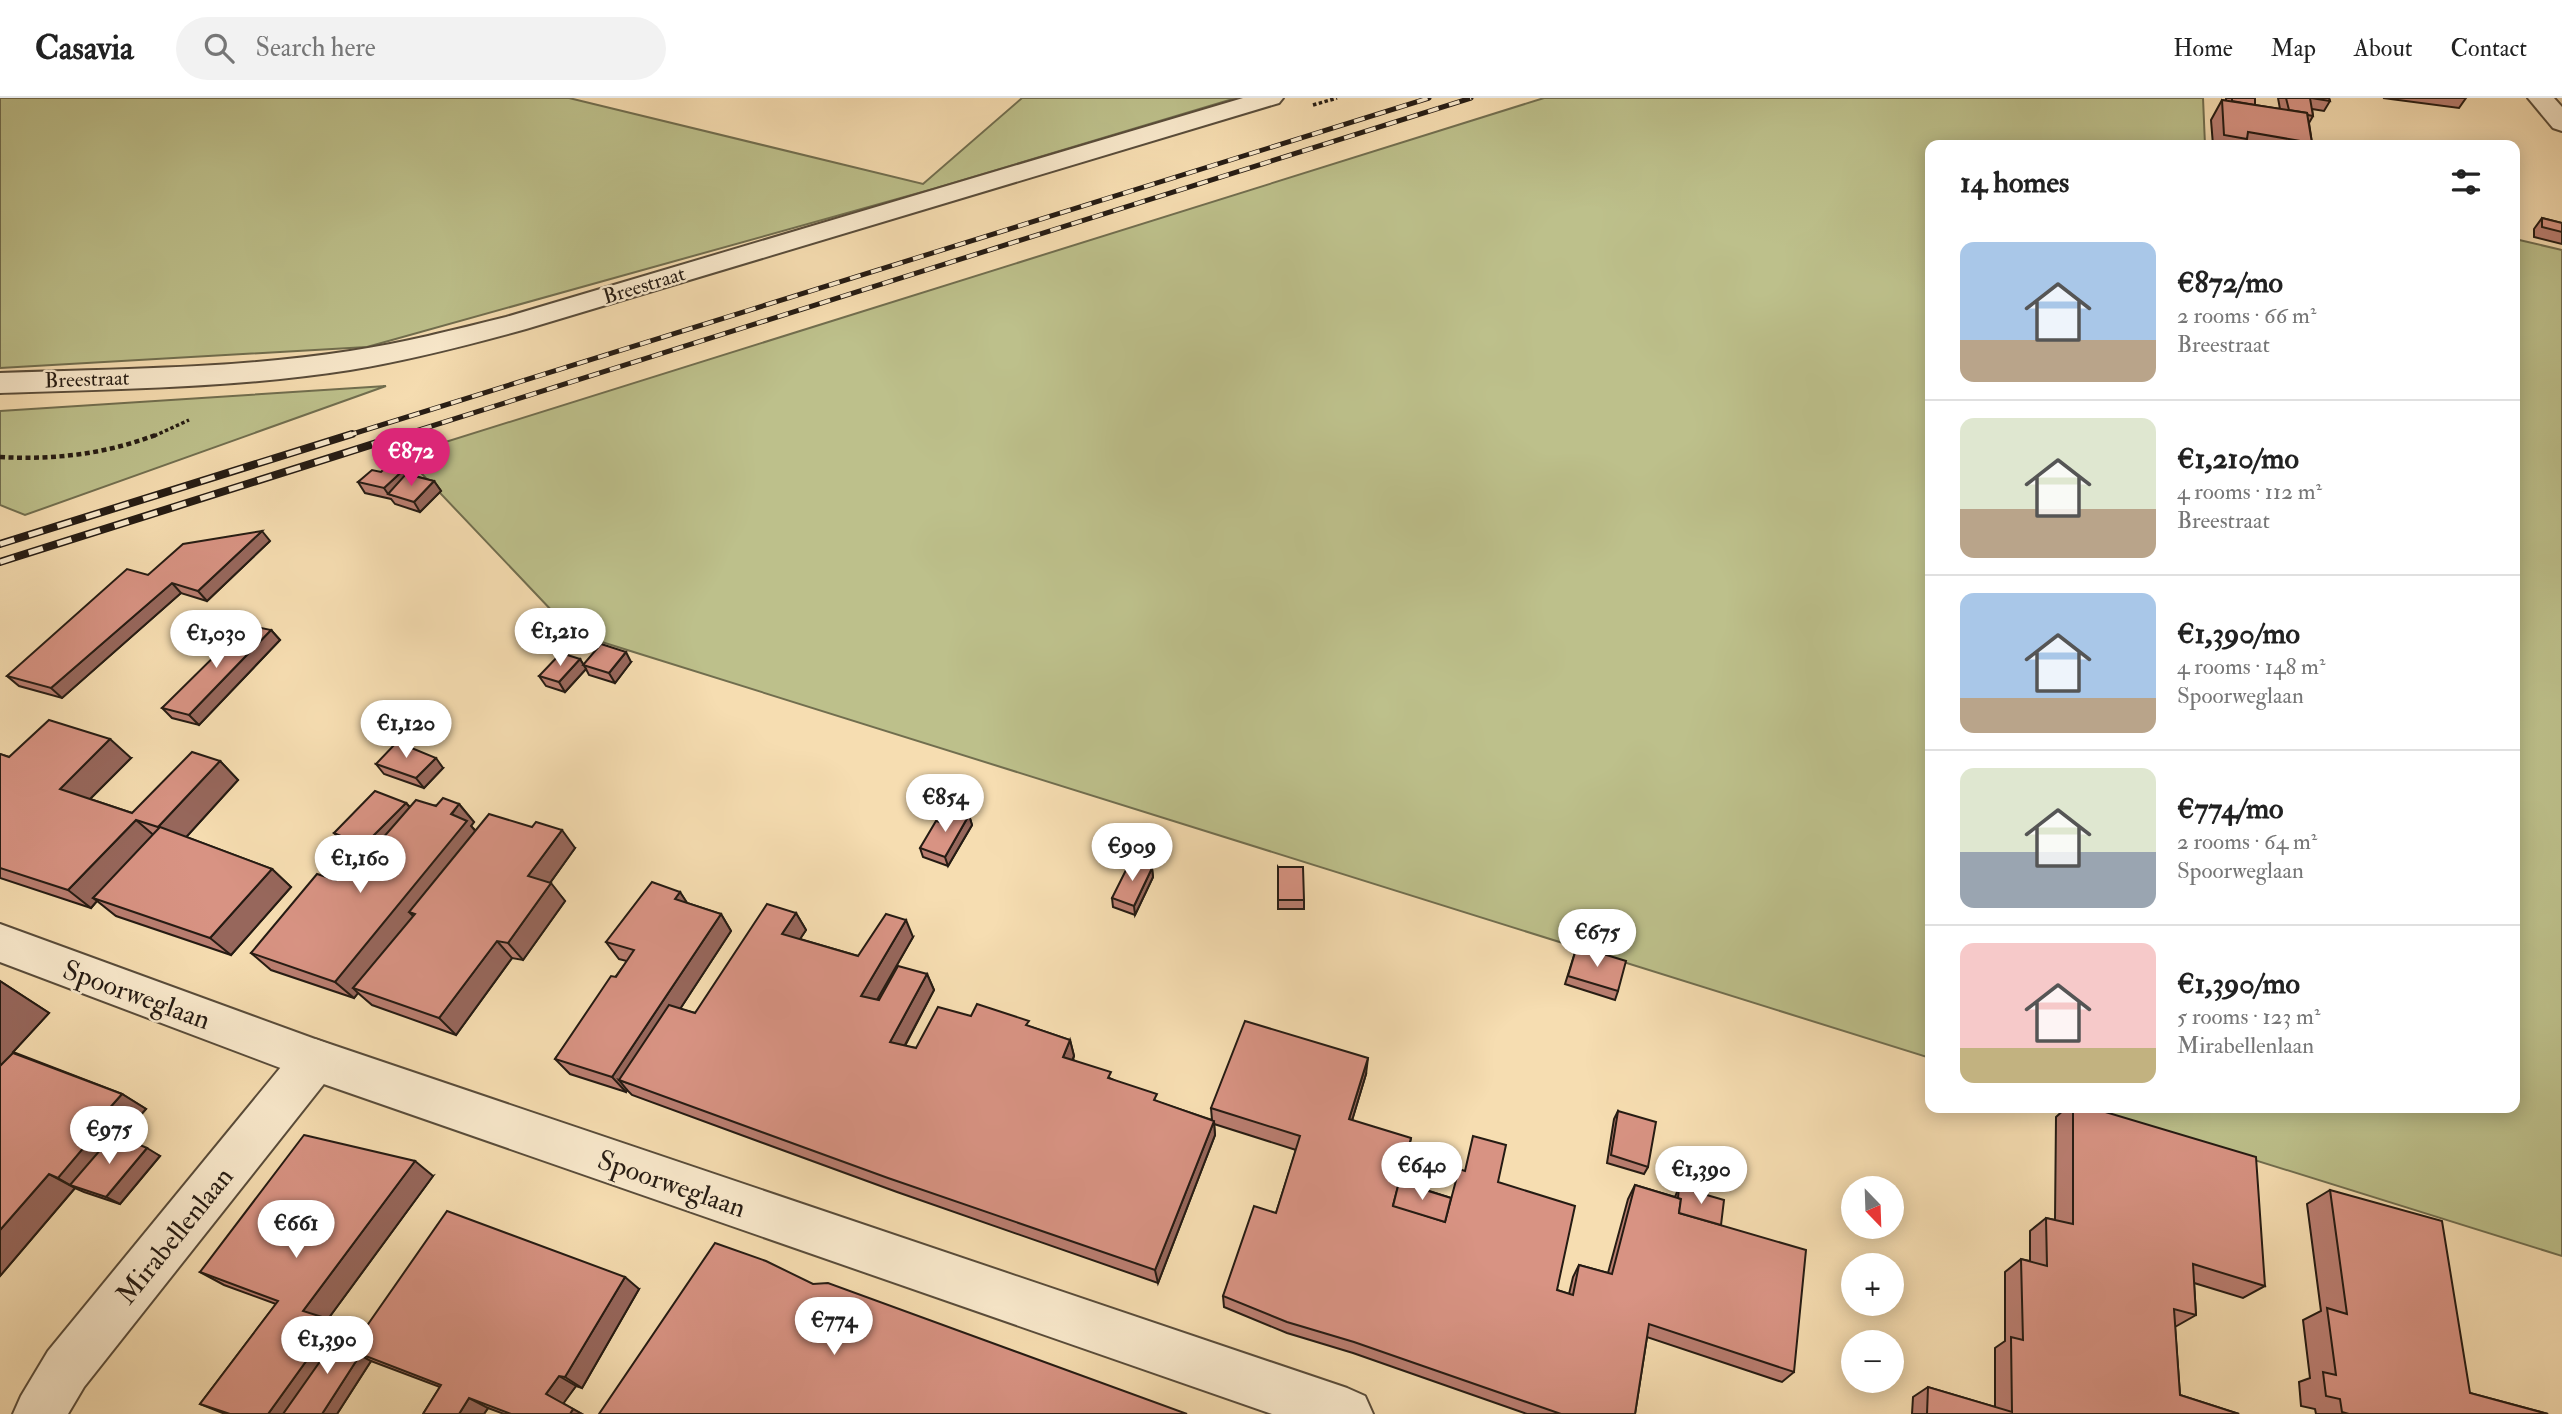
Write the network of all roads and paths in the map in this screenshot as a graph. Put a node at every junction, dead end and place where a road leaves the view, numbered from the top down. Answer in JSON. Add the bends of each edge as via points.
{"nodes":[{"id":1,"x":1270,"y":98,"type":"edge"},
{"id":2,"x":2541,"y":98,"type":"edge"},
{"id":3,"x":2562,"y":123,"type":"edge"},
{"id":4,"x":0,"y":383,"type":"edge"},
{"id":5,"x":194,"y":418,"type":"dead end"},
{"id":6,"x":0,"y":457,"type":"edge"},
{"id":7,"x":0,"y":943,"type":"edge"},
{"id":8,"x":315,"y":1060,"type":"junction"},
{"id":9,"x":39,"y":1414,"type":"edge"},
{"id":10,"x":1347,"y":1414,"type":"edge"}],
"edges":[{"from":1,"to":4,"type":"street","name":"Breestraat","via":[[529,320],[424,347],[235,373]]},
{"from":2,"to":3,"type":"street"},
{"from":5,"to":6,"type":"path","via":[[132,443],[77,455],[25,460]]},
{"from":7,"to":8,"type":"street","name":"Spoorweglaan"},
{"from":8,"to":9,"type":"street","name":"Mirabellenlaan","via":[[66,1369]]},
{"from":8,"to":10,"type":"street","name":"Spoorweglaan"}]}
